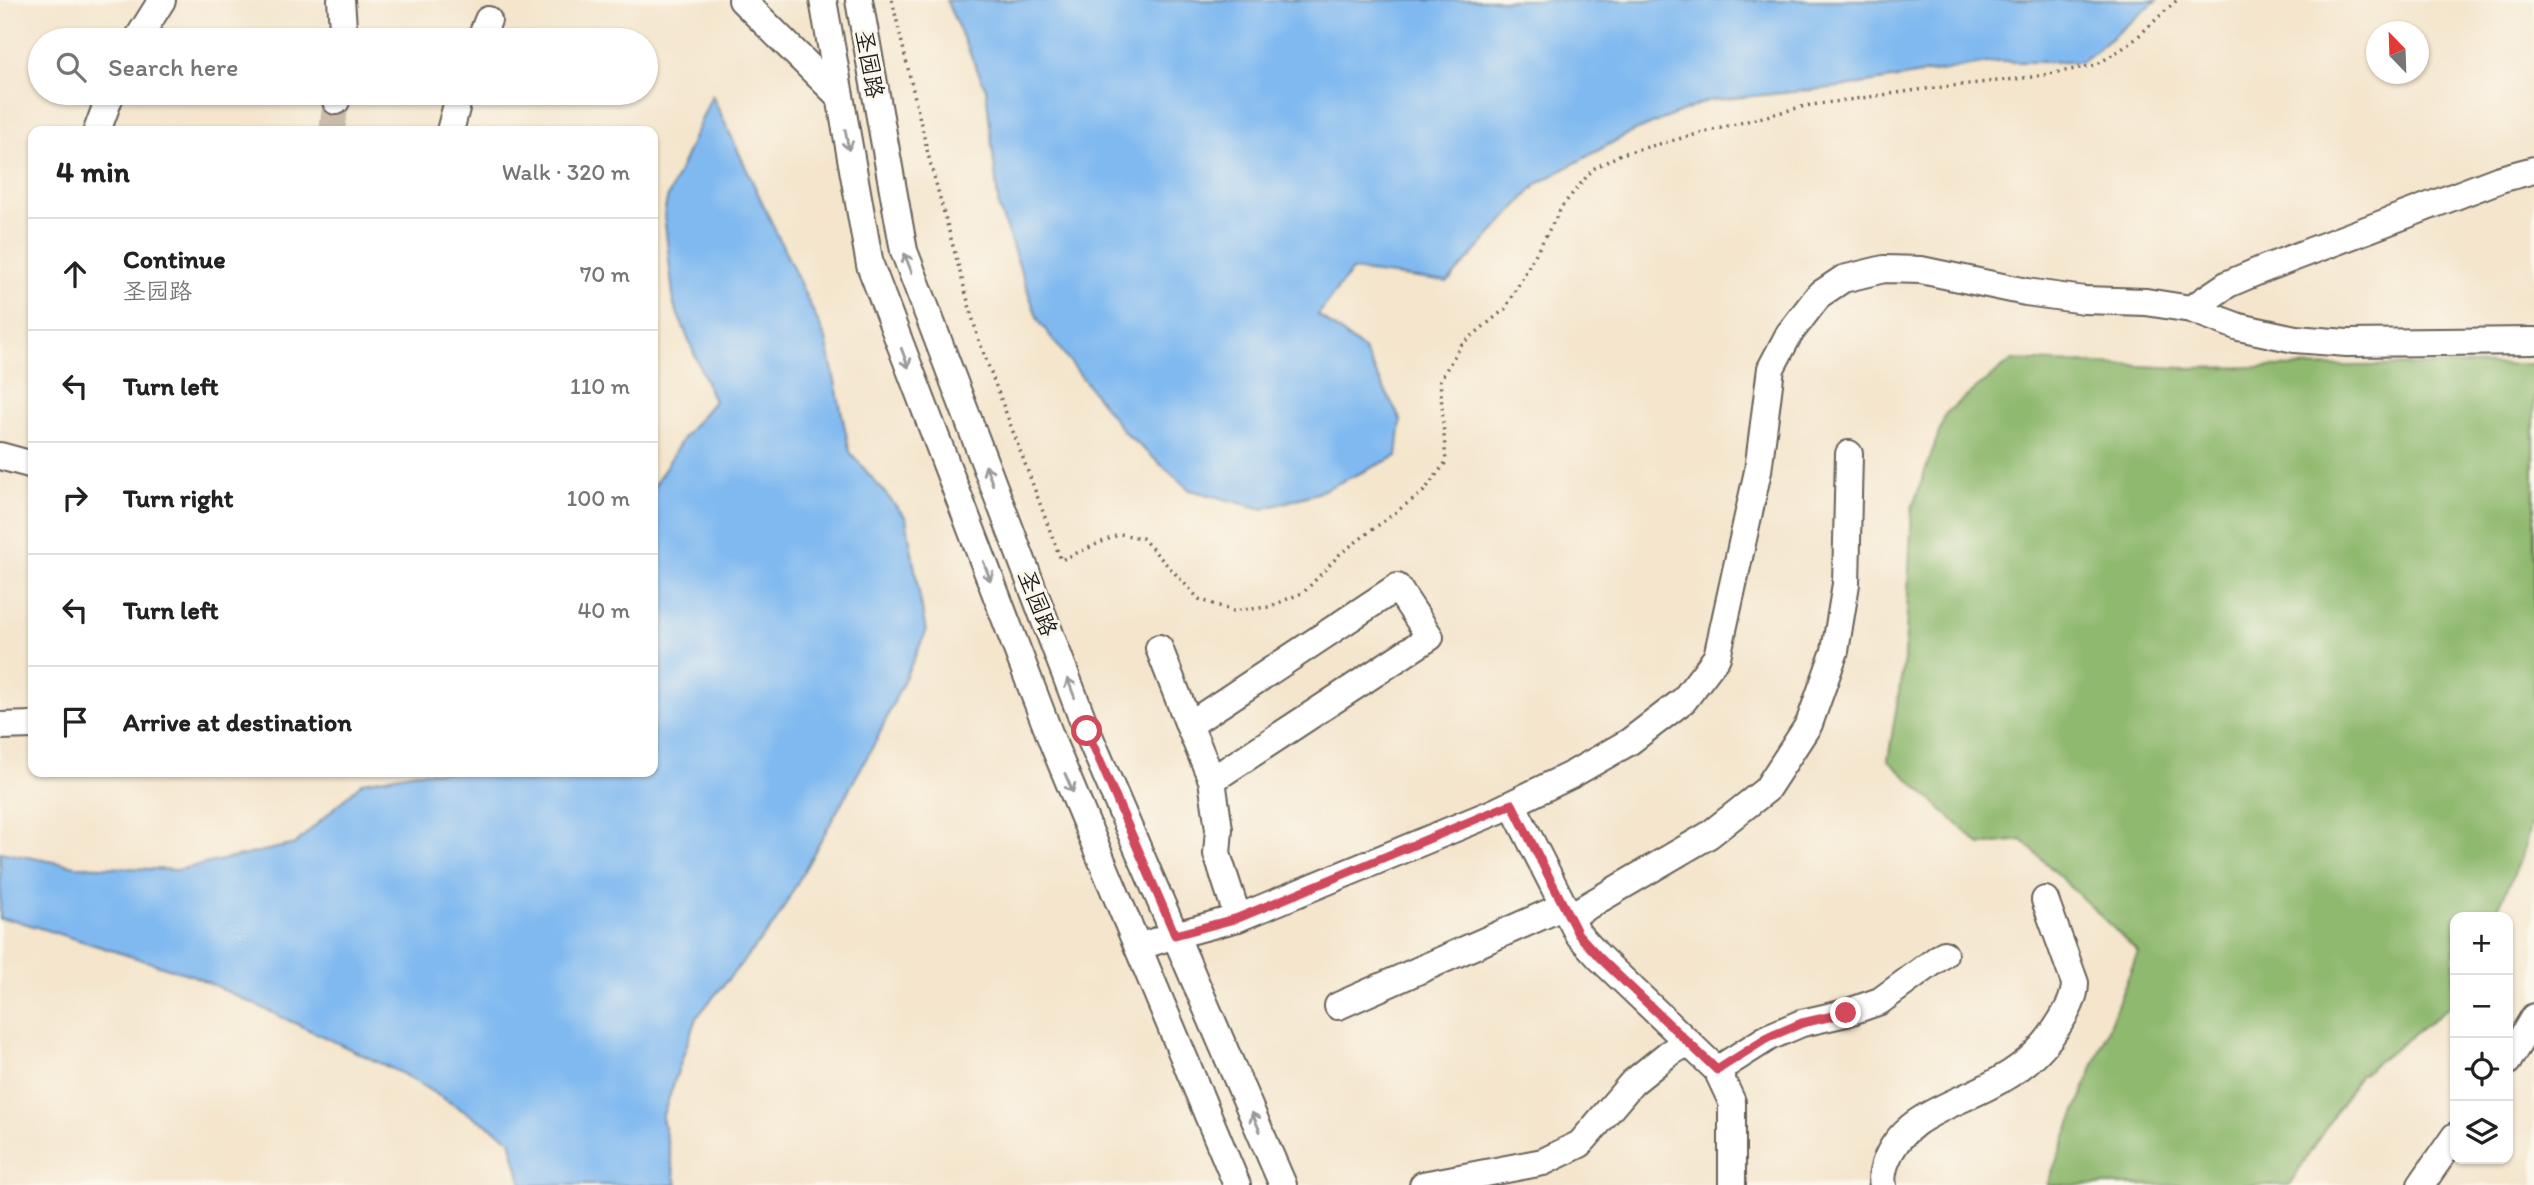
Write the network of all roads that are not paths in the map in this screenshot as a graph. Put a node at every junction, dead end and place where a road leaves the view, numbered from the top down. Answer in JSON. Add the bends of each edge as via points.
{"nodes":[{"id":1,"x":162,"y":0,"type":"edge"},
{"id":2,"x":341,"y":0,"type":"edge"},
{"id":3,"x":742,"y":0,"type":"edge"},
{"id":4,"x":823,"y":0,"type":"edge"},
{"id":5,"x":859,"y":0,"type":"edge"},
{"id":6,"x":144,"y":28,"type":"edge"},
{"id":7,"x":343,"y":28,"type":"edge"},
{"id":8,"x":840,"y":97,"type":"junction"},
{"id":9,"x":107,"y":105,"type":"edge"},
{"id":10,"x":454,"y":105,"type":"edge"},
{"id":11,"x":99,"y":126,"type":"edge"},
{"id":12,"x":451,"y":126,"type":"edge"},
{"id":13,"x":2534,"y":170,"type":"edge"},
{"id":14,"x":2190,"y":309,"type":"junction"},
{"id":15,"x":2534,"y":341,"type":"edge"},
{"id":16,"x":1849,"y":454,"type":"dead end"},
{"id":17,"x":0,"y":456,"type":"edge"},
{"id":18,"x":28,"y":464,"type":"edge"},
{"id":19,"x":1159,"y":648,"type":"dead end"},
{"id":20,"x":28,"y":725,"type":"edge"},
{"id":21,"x":1189,"y":725,"type":"junction"},
{"id":22,"x":0,"y":726,"type":"edge"},
{"id":23,"x":1212,"y":780,"type":"junction"},
{"id":24,"x":1512,"y":804,"type":"junction"},
{"id":25,"x":2045,"y":900,"type":"dead end"},
{"id":26,"x":1566,"y":912,"type":"junction"},
{"id":27,"x":1238,"y":918,"type":"junction"},
{"id":28,"x":1175,"y":935,"type":"junction"},
{"id":29,"x":1138,"y":947,"type":"junction"},
{"id":30,"x":1944,"y":954,"type":"dead end"},
{"id":31,"x":1338,"y":1006,"type":"dead end"},
{"id":32,"x":2534,"y":1017,"type":"edge"},
{"id":33,"x":1688,"y":1042,"type":"junction"},
{"id":34,"x":2513,"y":1053,"type":"edge"},
{"id":35,"x":1717,"y":1070,"type":"junction"},
{"id":36,"x":2450,"y":1143,"type":"edge"},
{"id":37,"x":1237,"y":1185,"type":"edge"},
{"id":38,"x":1283,"y":1185,"type":"edge"},
{"id":39,"x":1423,"y":1185,"type":"edge"},
{"id":40,"x":1732,"y":1185,"type":"edge"},
{"id":41,"x":1883,"y":1185,"type":"edge"},
{"id":42,"x":2421,"y":1185,"type":"edge"}],
"edges":[{"from":1,"to":6,"type":"street"},
{"from":2,"to":7,"type":"street"},
{"from":3,"to":8,"type":"street"},
{"from":4,"to":8,"type":"street","name":"圣园路"},
{"from":28,"to":5,"type":"street","name":"圣园路","one_way":true,"via":[[1087,731],[904,251]]},
{"from":8,"to":29,"type":"street","name":"圣园路","one_way":true,"via":[[870,265],[1054,746]]},
{"from":9,"to":11,"type":"street"},
{"from":10,"to":12,"type":"street"},
{"from":13,"to":14,"type":"street","via":[[2261,270],[2228,284]]},
{"from":14,"to":15,"type":"street","via":[[2295,340]]},
{"from":14,"to":24,"type":"street","via":[[2026,292],[1921,270],[1884,269],[1843,279],[1819,295],[1789,334],[1771,368],[1758,471],[1717,657],[1684,699],[1629,742]]},
{"from":16,"to":26,"type":"street","via":[[1846,583],[1835,651],[1809,724],[1766,790],[1709,835]]},
{"from":17,"to":18,"type":"street"},
{"from":19,"to":21,"type":"street"},
{"from":20,"to":22,"type":"street"},
{"from":21,"to":23,"type":"street"},
{"from":21,"to":23,"type":"street","via":[[1397,587],[1430,637]]},
{"from":23,"to":27,"type":"street","via":[[1219,829],[1217,854]]},
{"from":24,"to":26,"type":"street"},
{"from":24,"to":27,"type":"street"},
{"from":25,"to":41,"type":"street","via":[[2075,983],[2075,995],[2062,1020],[2043,1048],[2017,1069],[1905,1130],[1889,1152]]},
{"from":26,"to":31,"type":"street"},
{"from":26,"to":33,"type":"street","via":[[1599,957]]},
{"from":27,"to":28,"type":"street"},
{"from":28,"to":29,"type":"street"},
{"from":38,"to":28,"type":"street","name":"圣园路","one_way":true},
{"from":29,"to":37,"type":"street","name":"圣园路"},
{"from":30,"to":35,"type":"street","via":[[1880,1001],[1791,1027]]},
{"from":32,"to":34,"type":"street"},
{"from":33,"to":35,"type":"street"},
{"from":33,"to":39,"type":"street","via":[[1632,1083],[1580,1144],[1542,1161]]},
{"from":35,"to":40,"type":"street","via":[[1732,1102]]},
{"from":36,"to":42,"type":"street"}]}
